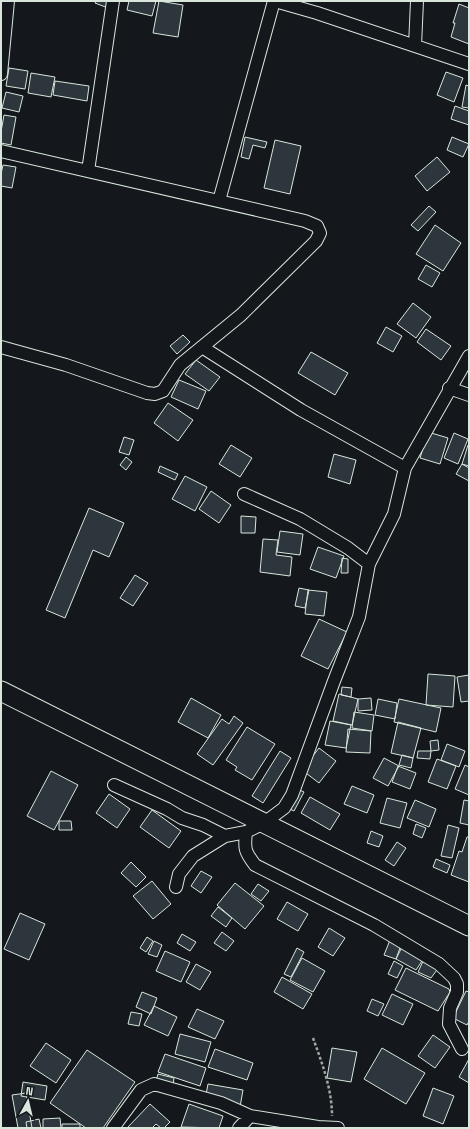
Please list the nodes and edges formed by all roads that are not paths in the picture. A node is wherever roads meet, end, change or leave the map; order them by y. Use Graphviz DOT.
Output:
graph roads {
  1 [pos="8,1"];
  2 [pos="113,1"];
  3 [pos="274,1"];
  4 [pos="417,1"];
  5 [pos="415,46"];
  6 [pos="469,64"];
  7 [pos="1,74"];
  8 [pos="1,151"];
  9 [pos="88,171"];
  10 [pos="219,201"];
  11 [pos="1,347"];
  12 [pos="202,347"];
  13 [pos="469,356"];
  14 [pos="449,388"];
  15 [pos="469,395"];
  16 [pos="405,468"];
  17 [pos="244,494"];
  18 [pos="369,564"];
  19 [pos="1,691"];
  20 [pos="114,785"];
  21 [pos="264,823"];
  22 [pos="246,832"];
  23 [pos="225,836"];
  24 [pos="176,886"];
  25 [pos="469,926"];
  26 [pos="462,1049"];
  27 [pos="250,1116"];
  28 [pos="113,1128"];
  29 [pos="239,1128"];
  30 [pos="332,1128"];
  31 [pos="338,1128"];
  1 -- 7 [label="street"];
  2 -- 9 [label="street"];
  3 -- 5 [label="street"];
  3 -- 10 [label="street"];
  4 -- 5 [label="street"];
  5 -- 6 [label="street"];
  8 -- 9 [label="street"];
  9 -- 10 [label="street"];
  10 -- 12 [label="street"];
  11 -- 12 [label="street"];
  12 -- 16 [label="street"];
  13 -- 14 [label="street"];
  14 -- 15 [label="street"];
  14 -- 16 [label="street"];
  16 -- 18 [label="street"];
  17 -- 18 [label="street"];
  18 -- 21 [label="street"];
  19 -- 21 [label="main road"];
  20 -- 23 [label="street"];
  21 -- 22 [label="street"];
  21 -- 25 [label="main road"];
  22 -- 23 [label="street"];
  22 -- 26 [label="street"];
  23 -- 24 [label="street"];
  27 -- 28 [label="street"];
  27 -- 29 [label="street"];
  27 -- 30 [label="street"];
  30 -- 31 [label="street"];
}
